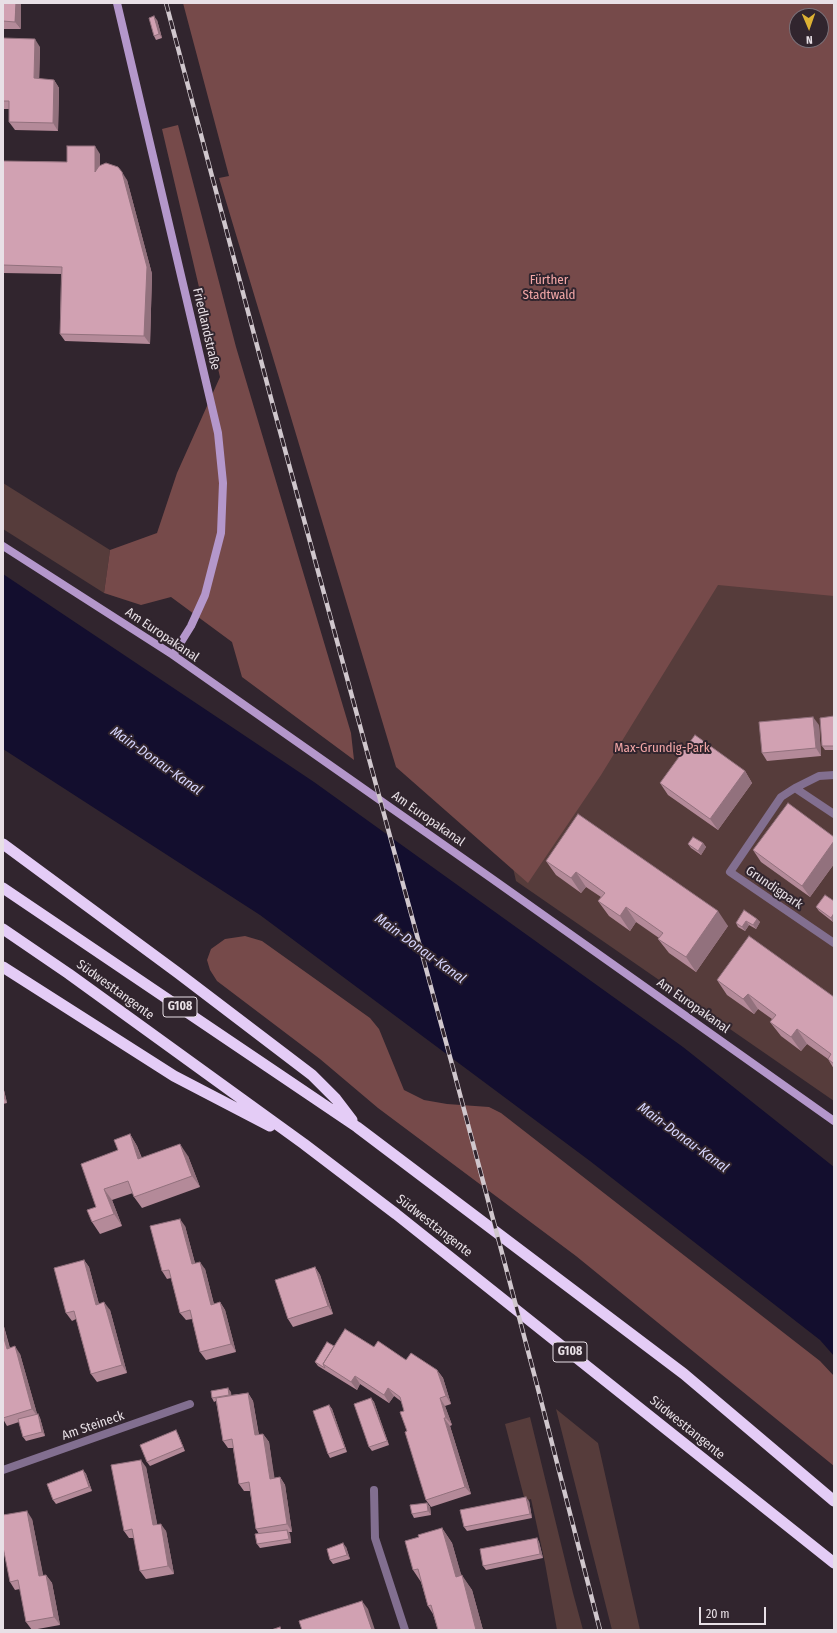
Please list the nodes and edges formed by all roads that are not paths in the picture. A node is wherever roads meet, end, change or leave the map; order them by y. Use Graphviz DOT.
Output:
graph roads {
  1 [pos="117,3"];
  2 [pos="3,546"];
  3 [pos="172,655"];
  4 [pos="834,775"];
  5 [pos="795,788"];
  6 [pos="834,814"];
  7 [pos="3,844"];
  8 [pos="3,888"];
  9 [pos="3,929"];
  10 [pos="834,943"];
  11 [pos="3,967"];
  12 [pos="834,1121"];
  13 [pos="357,1127"];
  14 [pos="304,1144"];
  15 [pos="190,1404"];
  16 [pos="3,1470"];
  17 [pos="374,1490"];
  18 [pos="834,1501"];
  19 [pos="834,1563"];
  20 [pos="405,1630"];
  1 -- 3 [label="main road, Friedlandstraße"];
  2 -- 3 [label="main road, Am Europakanal"];
  3 -- 12 [label="main road, Am Europakanal"];
  4 -- 5 [label="street, Grundigpark"];
  5 -- 6 [label="street"];
  5 -- 10 [label="street, Grundigpark"];
  7 -- 13 [label="highway"];
  8 -- 13 [label="highway, Südwesttangente / G108"];
  9 -- 14 [label="highway, Südwesttangente / G108"];
  11 -- 14 [label="highway"];
  13 -- 18 [label="highway, Südwesttangente / G108"];
  14 -- 19 [label="highway, Südwesttangente / G108"];
  15 -- 16 [label="street, Am Steineck"];
  17 -- 20 [label="street"];
}
